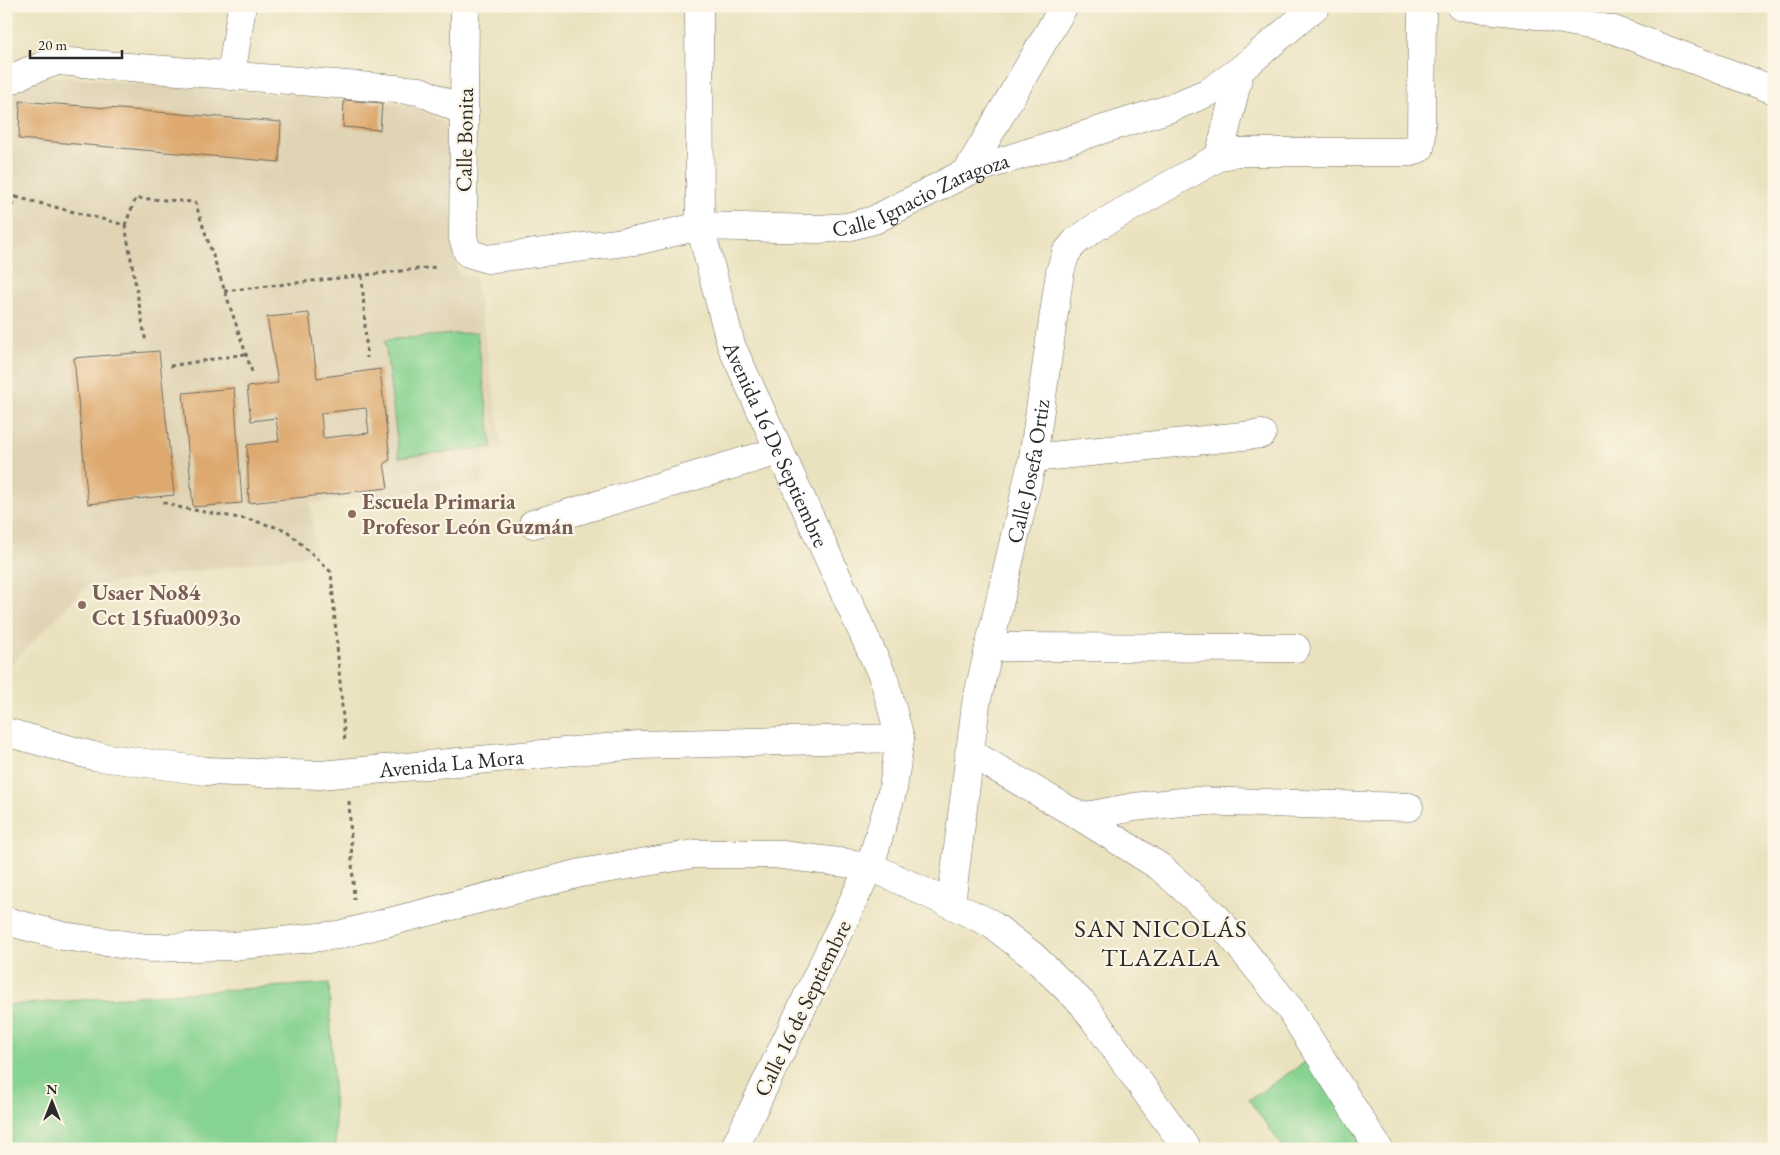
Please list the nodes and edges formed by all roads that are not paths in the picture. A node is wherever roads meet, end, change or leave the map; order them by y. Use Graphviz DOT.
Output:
graph roads {
  1 [pos="242,6"];
  2 [pos="466,6"];
  3 [pos="699,6"];
  4 [pos="1064,6"];
  5 [pos="1316,6"];
  6 [pos="1422,6"];
  7 [pos="1460,6"];
  8 [pos="1240,70"];
  9 [pos="231,76"];
  10 [pos="6,83"];
  11 [pos="1774,90"];
  12 [pos="465,112"];
  13 [pos="1219,157"];
  14 [pos="967,172"];
  15 [pos="700,226"];
  16 [pos="487,259"];
  17 [pos="1262,434"];
  18 [pos="779,451"];
  19 [pos="1033,458"];
  20 [pos="534,524"];
  21 [pos="989,647"];
  22 [pos="1296,648"];
  23 [pos="6,732"];
  24 [pos="900,738"];
  25 [pos="969,752"];
  26 [pos="1409,808"];
  27 [pos="1081,817"];
  28 [pos="870,866"];
  29 [pos="951,904"];
  30 [pos="6,921"];
  31 [pos="734,1149"];
  32 [pos="1187,1149"];
  33 [pos="1379,1149"];
  1 -- 9 [label="street"];
  2 -- 12 [label="street, Calle Bonita"];
  3 -- 15 [label="street, Avenida 16 De Septiembre"];
  4 -- 14 [label="street"];
  5 -- 8 [label="street, Calle Ignacio Zaragoza"];
  6 -- 13 [label="street, Calle Josefa Ortiz"];
  7 -- 11 [label="street"];
  8 -- 13 [label="street"];
  8 -- 14 [label="street, Calle Ignacio Zaragoza"];
  9 -- 10 [label="street"];
  9 -- 12 [label="street"];
  12 -- 16 [label="street, Calle Bonita"];
  13 -- 19 [label="street, Calle Josefa Ortiz"];
  14 -- 15 [label="street, Calle Ignacio Zaragoza"];
  15 -- 16 [label="street, Calle Ignacio Zaragoza"];
  15 -- 18 [label="street, Avenida 16 De Septiembre"];
  17 -- 19 [label="street"];
  18 -- 20 [label="street"];
  18 -- 24 [label="street, Avenida 16 De Septiembre"];
  19 -- 21 [label="street, Calle Josefa Ortiz"];
  21 -- 22 [label="street"];
  21 -- 25 [label="street, Calle Josefa Ortiz"];
  23 -- 24 [label="street, Avenida La Mora"];
  24 -- 28 [label="street, Avenida 16 De Septiembre"];
  25 -- 27 [label="street"];
  25 -- 29 [label="street, Calle Josefa Ortiz"];
  26 -- 27 [label="street"];
  27 -- 33 [label="street"];
  28 -- 29 [label="street"];
  28 -- 30 [label="street"];
  28 -- 31 [label="street, Calle 16 de Septiembre"];
  29 -- 32 [label="street"];
}
